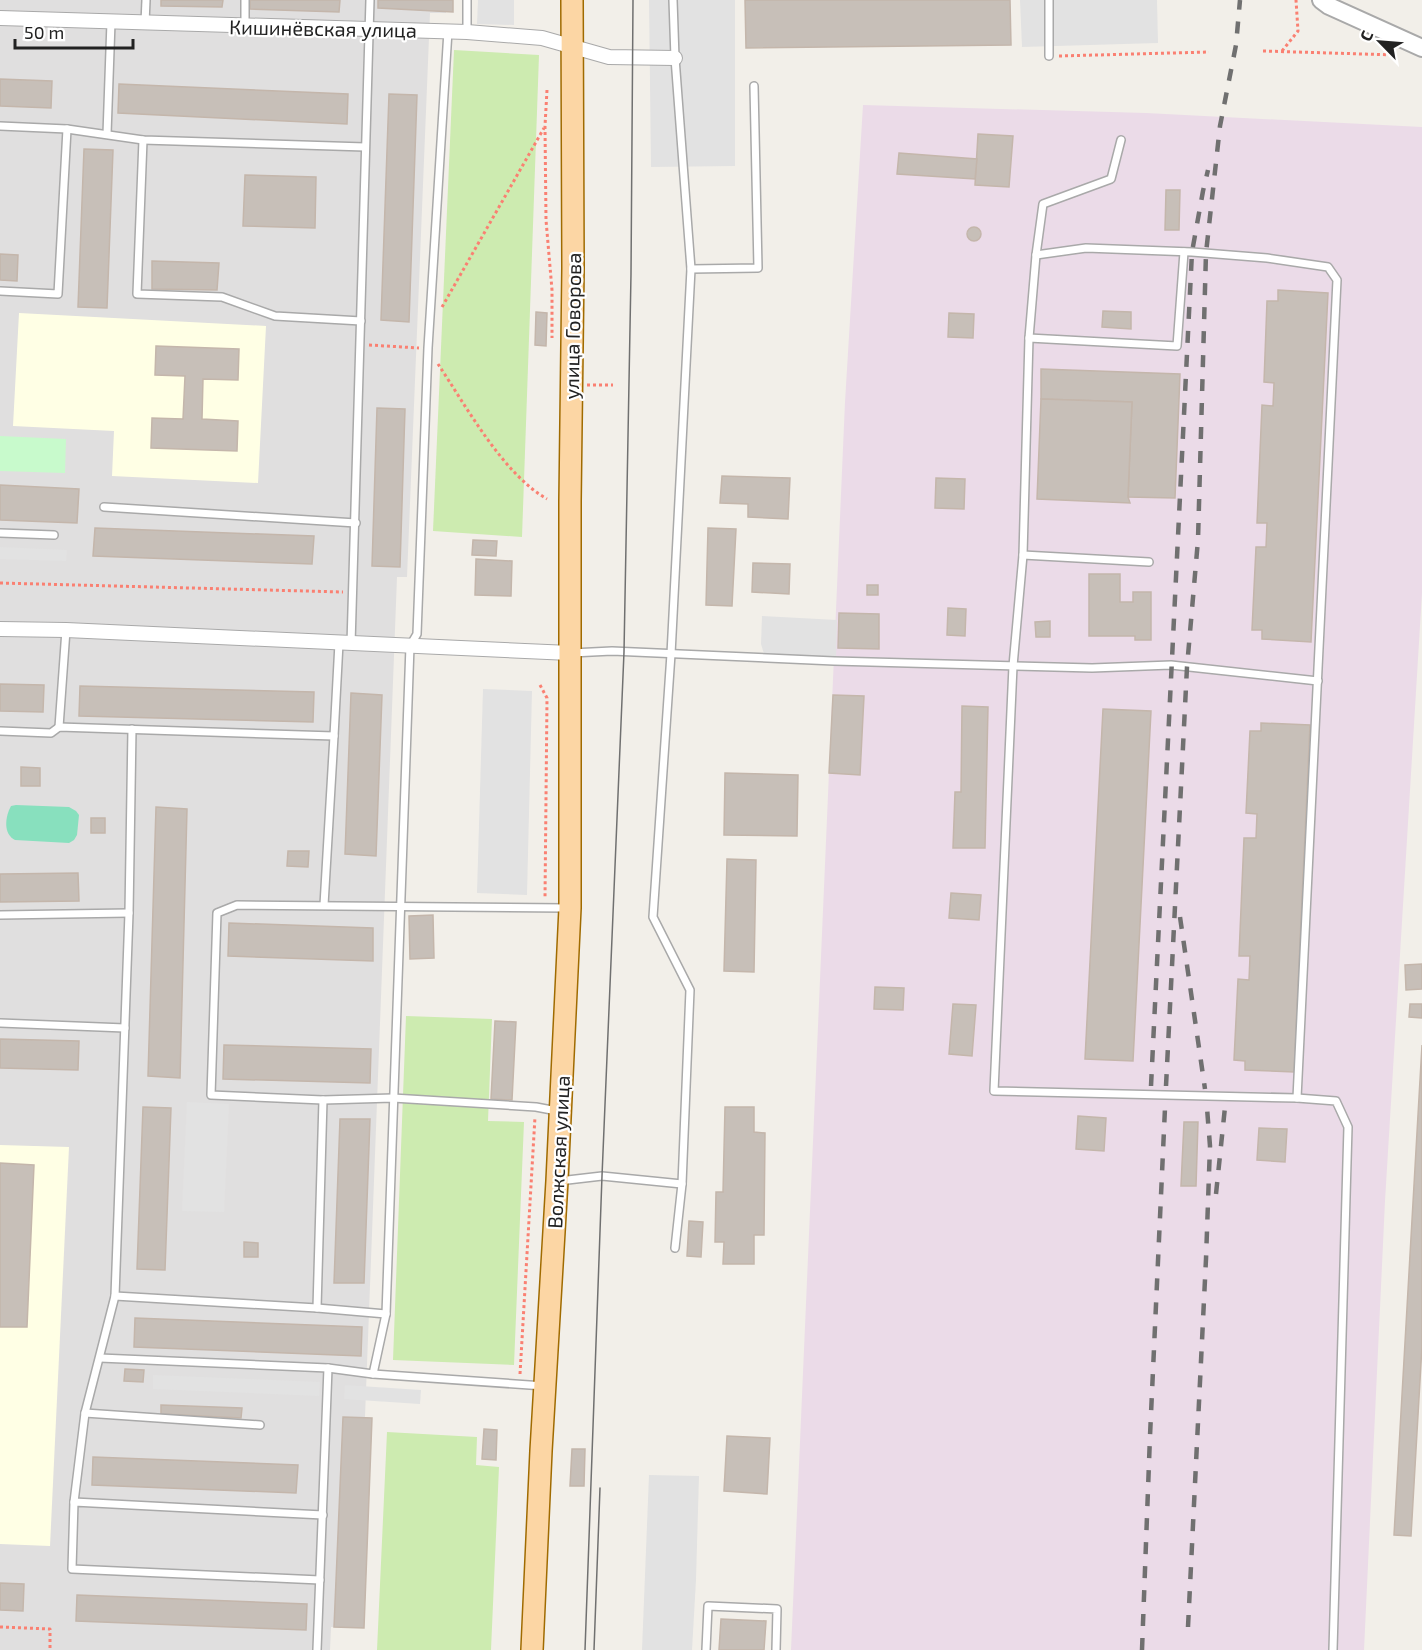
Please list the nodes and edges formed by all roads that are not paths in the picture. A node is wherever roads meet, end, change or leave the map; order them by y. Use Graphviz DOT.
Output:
graph roads {
  1 [pos="146,0"];
  2 [pos="245,0"];
  3 [pos="370,0"];
  4 [pos="467,0"];
  5 [pos="572,0"];
  6 [pos="673,0"];
  7 [pos="1048,0"];
  8 [pos="1321,0"];
  9 [pos="0,18"];
  10 [pos="111,22"];
  11 [pos="145,23"];
  12 [pos="245,26"];
  13 [pos="368,28"];
  14 [pos="448,31"];
  15 [pos="467,32"];
  16 [pos="572,46"];
  17 [pos="1422,48"];
  18 [pos="1048,56"];
  19 [pos="675,58"];
  20 [pos="754,86"];
  21 [pos="0,126"];
  22 [pos="67,129"];
  23 [pos="107,134"];
  24 [pos="143,140"];
  25 [pos="1121,140"];
  26 [pos="365,147"];
  27 [pos="1184,252"];
  28 [pos="1036,255"];
  29 [pos="691,269"];
  30 [pos="0,291"];
  31 [pos="361,321"];
  32 [pos="1029,338"];
  33 [pos="104,507"];
  34 [pos="356,523"];
  35 [pos="0,533"];
  36 [pos="54,535"];
  37 [pos="1023,555"];
  38 [pos="1149,562"];
  39 [pos="0,629"];
  40 [pos="66,630"];
  41 [pos="345,643"];
  42 [pos="410,646"];
  43 [pos="570,653"];
  44 [pos="671,654"];
  45 [pos="1013,666"];
  46 [pos="1318,681"];
  47 [pos="59,727"];
  48 [pos="132,729"];
  49 [pos="0,731"];
  50 [pos="334,736"];
  51 [pos="324,905"];
  52 [pos="400,906"];
  53 [pos="570,908"];
  54 [pos="129,913"];
  55 [pos="0,915"];
  56 [pos="0,1023"];
  57 [pos="124,1028"];
  58 [pos="393,1098"];
  59 [pos="1297,1098"];
  60 [pos="323,1100"];
  61 [pos="560,1111"];
  62 [pos="557,1181"];
  63 [pos="682,1184"];
  64 [pos="675,1248"];
  65 [pos="115,1296"];
  66 [pos="317,1308"];
  67 [pos="386,1314"];
  68 [pos="100,1358"];
  69 [pos="328,1368"];
  70 [pos="373,1374"];
  71 [pos="545,1386"];
  72 [pos="85,1413"];
  73 [pos="260,1425"];
  74 [pos="74,1502"];
  75 [pos="323,1515"];
  76 [pos="320,1580"];
  77 [pos="317,1650"];
  78 [pos="532,1650"];
  79 [pos="706,1650"];
  80 [pos="776,1650"];
  81 [pos="1333,1650"];
  1 -- 11 [label="lane"];
  2 -- 12 [label="lane"];
  3 -- 13 [label="lane"];
  4 -- 15 [label="lane"];
  5 -- 16 [label="main road, улица Говорова"];
  6 -- 19 [label="lane"];
  7 -- 18 [label="lane"];
  8 -- 17 [label="street"];
  9 -- 10 [label="street, Кишинёвская улица"];
  10 -- 11 [label="street, Кишинёвская улица"];
  10 -- 23 [label="lane"];
  11 -- 12 [label="street, Кишинёвская улица"];
  12 -- 13 [label="street, Кишинёвская улица"];
  13 -- 14 [label="street, Кишинёвская улица"];
  13 -- 26 [label="lane"];
  14 -- 15 [label="street, Кишинёвская улица"];
  14 -- 42 [label="lane"];
  15 -- 16 [label="street, Кишинёвская улица"];
  16 -- 19 [label="street, Кишинёвская улица"];
  16 -- 43 [label="main road, улица Говорова"];
  19 -- 29 [label="lane"];
  20 -- 29 [label="lane"];
  21 -- 22 [label="lane"];
  22 -- 23 [label="lane"];
  22 -- 30 [label="lane"];
  23 -- 24 [label="lane"];
  24 -- 26 [label="lane"];
  24 -- 31 [label="lane"];
  25 -- 28 [label="lane"];
  26 -- 31 [label="lane"];
  27 -- 28 [label="lane"];
  27 -- 32 [label="lane"];
  27 -- 46 [label="lane"];
  28 -- 32 [label="lane"];
  29 -- 44 [label="lane"];
  31 -- 34 [label="lane"];
  32 -- 37 [label="lane"];
  33 -- 34 [label="lane"];
  34 -- 41 [label="lane"];
  35 -- 36 [label="lane"];
  37 -- 38 [label="lane"];
  37 -- 45 [label="lane"];
  39 -- 40 [label="street"];
  40 -- 41 [label="street"];
  40 -- 47 [label="lane"];
  41 -- 42 [label="street"];
  41 -- 50 [label="lane"];
  42 -- 43 [label="street"];
  42 -- 52 [label="lane"];
  43 -- 44 [label="lane"];
  43 -- 53 [label="main road, Волжская улица"];
  44 -- 45 [label="lane"];
  44 -- 63 [label="lane"];
  45 -- 46 [label="lane"];
  45 -- 59 [label="lane"];
  46 -- 59 [label="lane"];
  47 -- 48 [label="lane"];
  47 -- 49 [label="lane"];
  48 -- 50 [label="lane"];
  48 -- 54 [label="lane"];
  50 -- 51 [label="lane"];
  51 -- 52 [label="lane"];
  51 -- 60 [label="lane"];
  52 -- 53 [label="lane"];
  52 -- 58 [label="lane"];
  53 -- 61 [label="main road, Волжская улица"];
  54 -- 55 [label="lane"];
  54 -- 57 [label="lane"];
  56 -- 57 [label="lane"];
  57 -- 65 [label="lane"];
  58 -- 60 [label="lane"];
  58 -- 61 [label="lane"];
  58 -- 67 [label="lane"];
  59 -- 81 [label="lane"];
  60 -- 66 [label="lane"];
  61 -- 62 [label="main road, Волжская улица"];
  62 -- 63 [label="lane"];
  62 -- 71 [label="main road, Волжская улица"];
  63 -- 64 [label="lane"];
  65 -- 66 [label="lane"];
  65 -- 68 [label="lane"];
  66 -- 67 [label="lane"];
  67 -- 70 [label="lane"];
  68 -- 69 [label="lane"];
  68 -- 72 [label="lane"];
  69 -- 70 [label="lane"];
  69 -- 75 [label="lane"];
  70 -- 71 [label="lane"];
  71 -- 78 [label="main road, Волжская улица"];
  72 -- 73 [label="lane"];
  72 -- 74 [label="lane"];
  74 -- 75 [label="lane"];
  74 -- 76 [label="lane"];
  75 -- 76 [label="lane"];
  76 -- 77 [label="lane"];
  79 -- 80 [label="lane"];
}
